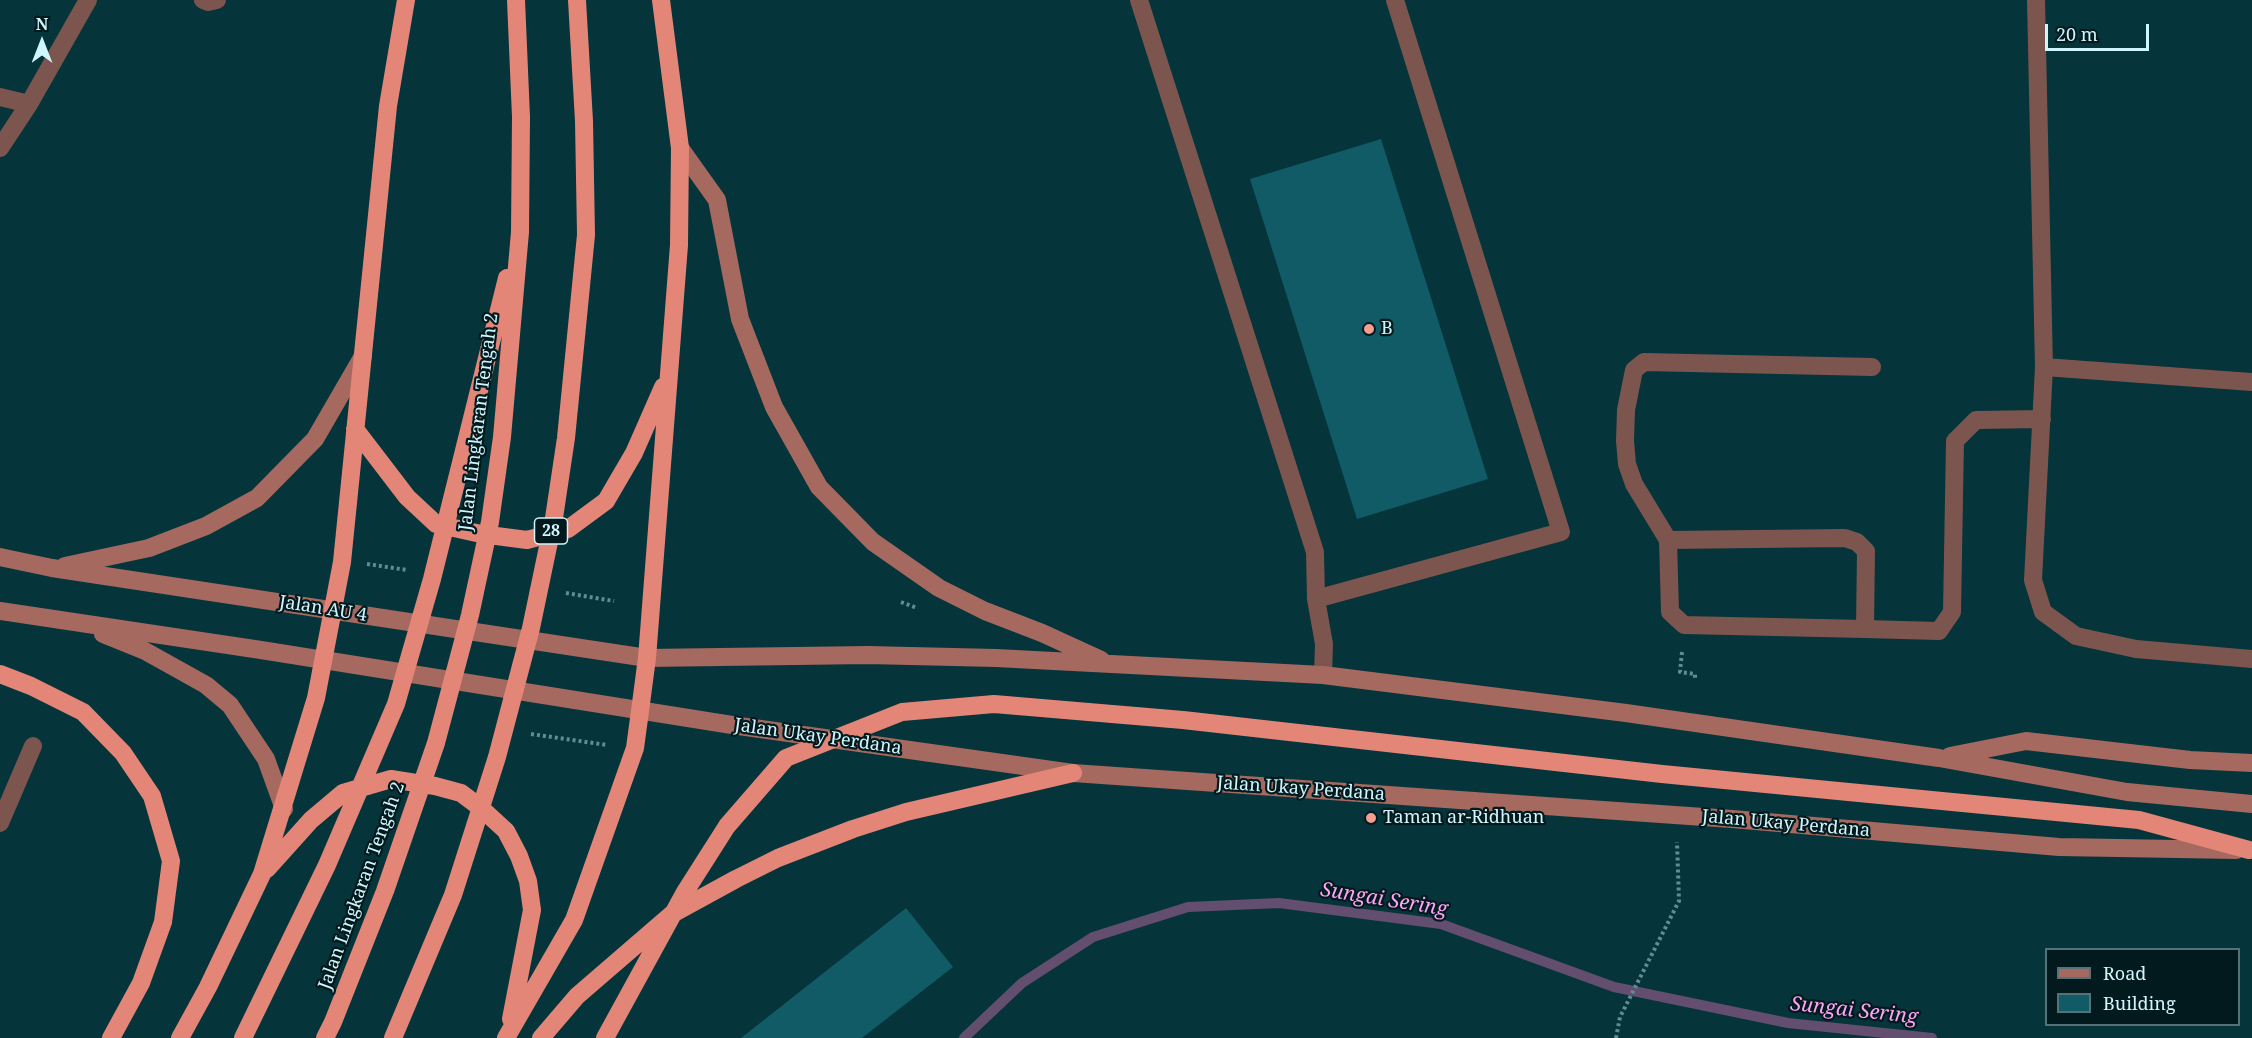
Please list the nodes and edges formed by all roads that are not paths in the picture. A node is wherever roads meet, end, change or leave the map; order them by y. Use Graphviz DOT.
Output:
graph roads {
  1 [pos="88,0"];
  2 [pos="203,0"];
  3 [pos="217,0"];
  4 [pos="406,0"];
  5 [pos="516,0"];
  6 [pos="577,0"];
  7 [pos="661,0"];
  8 [pos="1139,0"];
  9 [pos="1395,0"];
  10 [pos="2036,0"];
  11 [pos="0,98"];
  12 [pos="29,104"];
  13 [pos="0,148"];
  14 [pos="680,148"];
  15 [pos="520,232"];
  16 [pos="363,356"];
  17 [pos="1872,367"];
  18 [pos="2044,367"];
  19 [pos="668,374"];
  20 [pos="2252,382"];
  21 [pos="2042,419"];
  22 [pos="355,429"];
  23 [pos="1668,540"];
  24 [pos="0,557"];
  25 [pos="52,568"];
  26 [pos="1316,600"];
  27 [pos="333,610"];
  28 [pos="0,611"];
  29 [pos="73,622"];
  30 [pos="1865,629"];
  31 [pos="647,658"];
  32 [pos="2252,659"];
  33 [pos="324,660"];
  34 [pos="1111,665"];
  35 [pos="0,674"];
  36 [pos="1323,675"];
  37 [pos="640,711"];
  38 [pos="33,746"];
  39 [pos="1939,758"];
  40 [pos="2252,763"];
  41 [pos="1073,773"];
  42 [pos="2252,804"];
  43 [pos="284,810"];
  44 [pos="0,823"];
  45 [pos="2251,850"];
  46 [pos="262,874"];
  47 [pos="508,1035"];
  48 [pos="111,1038"];
  49 [pos="180,1038"];
  50 [pos="243,1038"];
  51 [pos="325,1038"];
  52 [pos="393,1038"];
  53 [pos="541,1038"];
  54 [pos="606,1038"];
  1 -- 12 [label="lane"];
  2 -- 3 [label="lane"];
  4 -- 16 [label="highway"];
  5 -- 15 [label="highway, Jalan Lingkaran Tengah 2"];
  6 -- 52 [label="highway, 28"];
  7 -- 14 [label="highway"];
  8 -- 26 [label="lane"];
  9 -- 26 [label="lane"];
  10 -- 18 [label="lane"];
  11 -- 12 [label="lane"];
  12 -- 13 [label="lane"];
  14 -- 19 [label="highway"];
  14 -- 34 [label="street"];
  15 -- 50 [label="highway"];
  15 -- 51 [label="highway, Jalan Lingkaran Tengah 2"];
  16 -- 22 [label="highway"];
  16 -- 25 [label="street"];
  17 -- 23 [label="lane"];
  18 -- 20 [label="lane"];
  18 -- 21 [label="lane"];
  19 -- 22 [label="highway"];
  19 -- 31 [label="highway"];
  21 -- 30 [label="lane"];
  21 -- 32 [label="lane"];
  22 -- 27 [label="highway"];
  23 -- 30 [label="lane"];
  23 -- 30 [label="lane"];
  24 -- 25 [label="street, Jalan AU 4"];
  25 -- 27 [label="street, Jalan AU 4"];
  26 -- 36 [label="lane"];
  27 -- 31 [label="street, Jalan AU 4"];
  27 -- 33 [label="highway"];
  28 -- 29 [label="street"];
  29 -- 33 [label="street"];
  29 -- 43 [label="street"];
  31 -- 34 [label="street"];
  31 -- 37 [label="highway"];
  33 -- 37 [label="street"];
  33 -- 43 [label="highway"];
  34 -- 36 [label="street"];
  35 -- 48 [label="highway"];
  36 -- 39 [label="street"];
  37 -- 41 [label="street, Jalan Ukay Perdana"];
  37 -- 47 [label="highway"];
  38 -- 44 [label="lane"];
  39 -- 40 [label="street"];
  39 -- 42 [label="street"];
  41 -- 45 [label="street, Jalan Ukay Perdana"];
  41 -- 53 [label="highway"];
  43 -- 46 [label="highway"];
  45 -- 54 [label="highway"];
  46 -- 47 [label="highway"];
  46 -- 49 [label="highway"];
}
